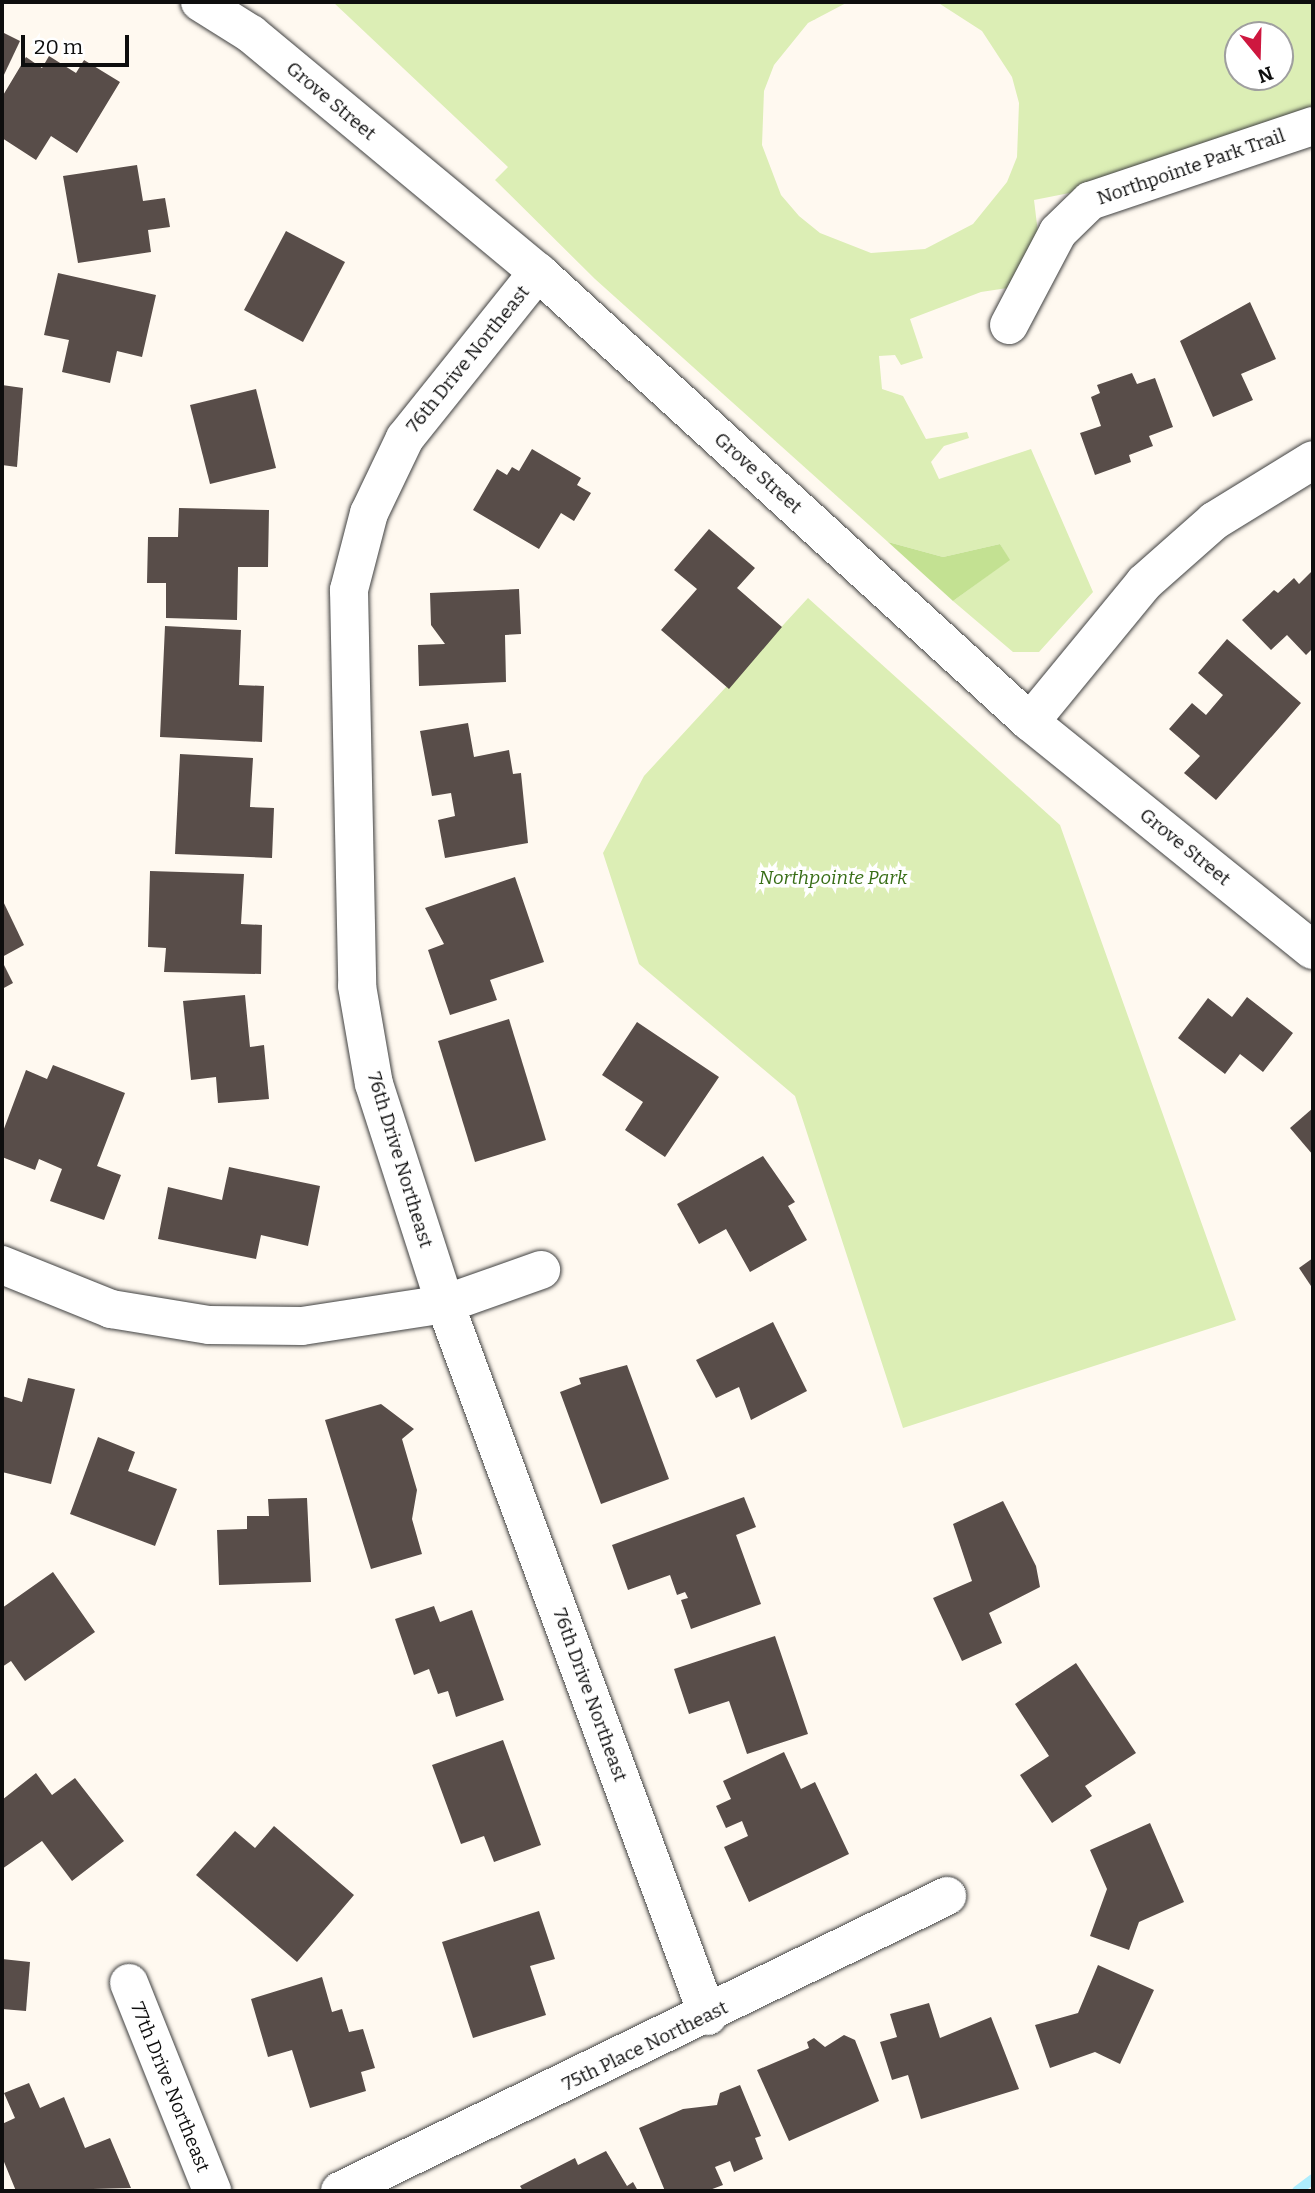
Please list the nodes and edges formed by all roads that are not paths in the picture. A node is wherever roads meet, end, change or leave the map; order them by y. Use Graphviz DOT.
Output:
graph roads {
  1 [pos="200,2"];
  2 [pos="1313,126"];
  3 [pos="538,272"];
  4 [pos="1009,325"];
  5 [pos="1313,460"];
  6 [pos="1030,722"];
  7 [pos="1313,950"];
  8 [pos="2,1265"];
  9 [pos="541,1270"];
  10 [pos="445,1304"];
  11 [pos="947,1896"];
  12 [pos="129,1983"];
  13 [pos="708,2016"];
  14 [pos="212,2191"];
  15 [pos="340,2191"];
  1 -- 3 [label="street, Grove Street"];
  2 -- 4 [label="street, Northpointe Park Trail"];
  3 -- 6 [label="street, Grove Street"];
  3 -- 10 [label="street, 76th Drive Northeast"];
  5 -- 6 [label="street"];
  6 -- 7 [label="street, Grove Street"];
  8 -- 10 [label="street"];
  9 -- 10 [label="street"];
  10 -- 13 [label="street, 76th Drive Northeast"];
  11 -- 13 [label="street, 75th Place Northeast"];
  12 -- 14 [label="street, 77th Drive Northeast"];
  13 -- 15 [label="street, 75th Place Northeast"];
}
